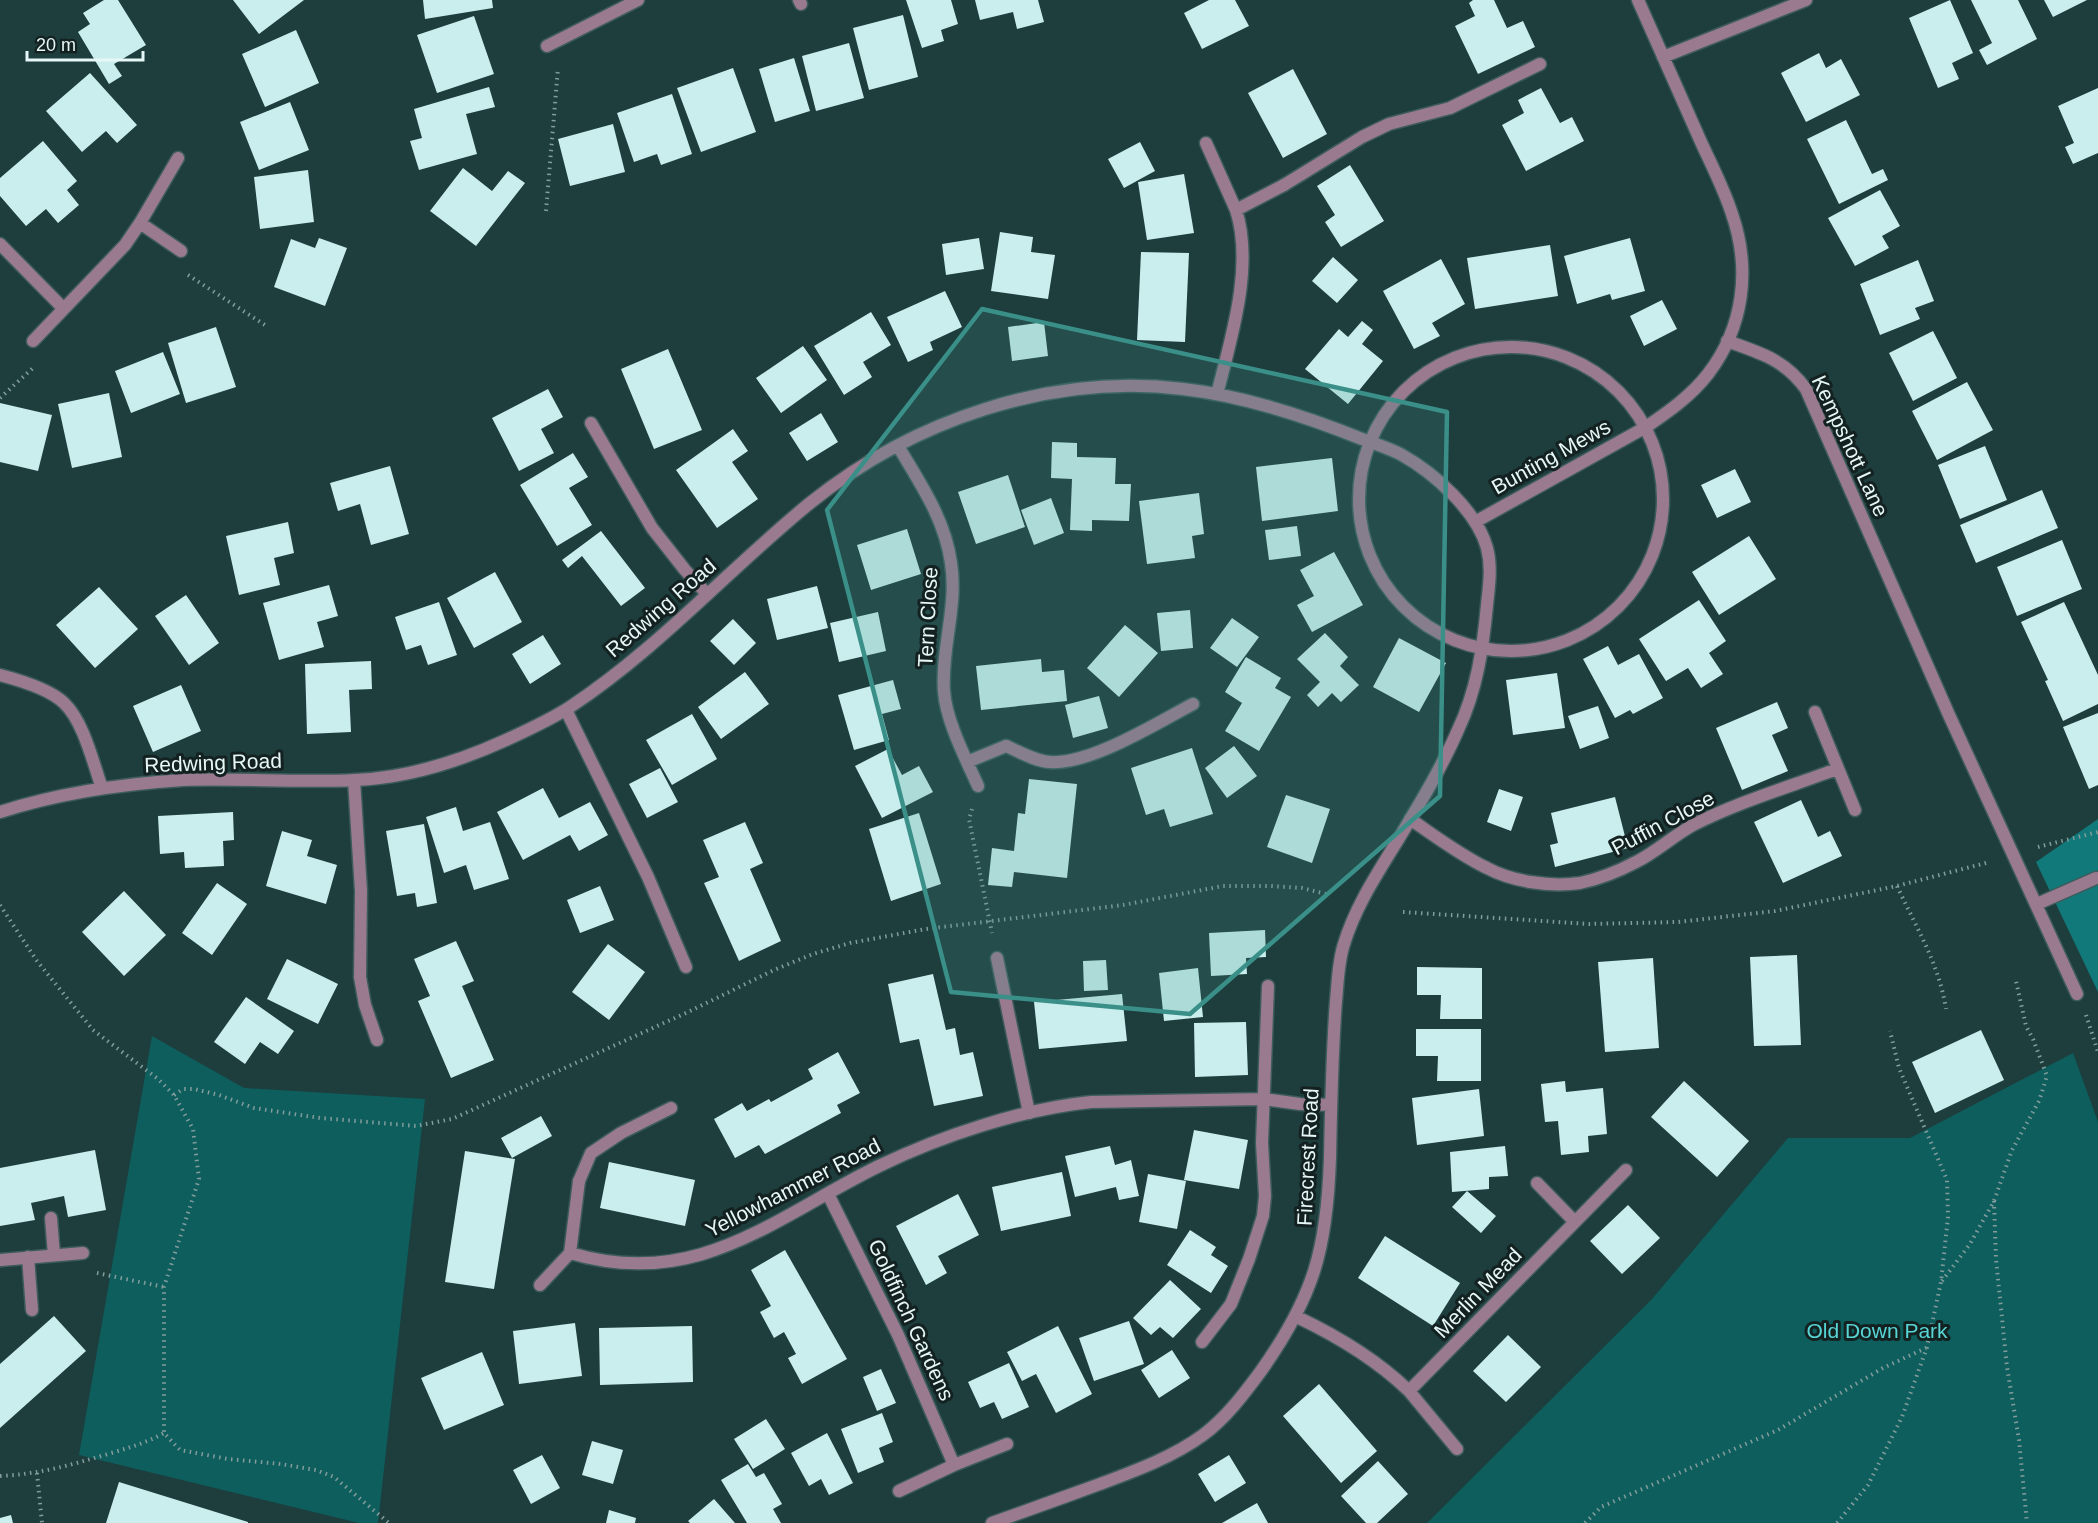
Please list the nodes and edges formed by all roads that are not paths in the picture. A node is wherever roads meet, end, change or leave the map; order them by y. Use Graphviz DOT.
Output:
graph roads {
  1 [pos="638,0"];
  2 [pos="1638,0"];
  3 [pos="1806,0"];
  4 [pos="612,5"];
  5 [pos="547,46"];
  6 [pos="1663,57"];
  7 [pos="1540,64"];
  8 [pos="1206,144"];
  9 [pos="178,158"];
  10 [pos="1236,210"];
  11 [pos="140,223"];
  12 [pos="0,244"];
  13 [pos="180,251"];
  14 [pos="63,308"];
  15 [pos="33,341"];
  16 [pos="1727,341"];
  17 [pos="1217,394"];
  18 [pos="591,423"];
  19 [pos="1646,427"];
  20 [pos="1370,442"];
  21 [pos="898,446"];
  22 [pos="1475,522"];
  23 [pos="707,594"];
  24 [pos="1483,649"];
  25 [pos="0,675"];
  26 [pos="1193,704"];
  27 [pos="566,710"];
  28 [pos="1815,712"];
  29 [pos="968,762"];
  30 [pos="1837,769"];
  31 [pos="354,780"];
  32 [pos="978,786"];
  33 [pos="102,788"];
  34 [pos="1855,810"];
  35 [pos="0,812"];
  36 [pos="1410,819"];
  37 [pos="2096,878"];
  38 [pos="2037,904"];
  39 [pos="997,958"];
  40 [pos="686,967"];
  41 [pos="1268,986"];
  42 [pos="2077,994"];
  43 [pos="377,1040"];
  44 [pos="1263,1099"];
  45 [pos="1331,1106"];
  46 [pos="671,1108"];
  47 [pos="1029,1113"];
  48 [pos="1626,1170"];
  49 [pos="1537,1183"];
  50 [pos="828,1194"];
  51 [pos="51,1218"];
  52 [pos="1574,1221"];
  53 [pos="83,1253"];
  54 [pos="570,1253"];
  55 [pos="54,1255"];
  56 [pos="28,1257"];
  57 [pos="1,1260"];
  58 [pos="540,1285"];
  59 [pos="32,1310"];
  60 [pos="1297,1317"];
  61 [pos="1202,1342"];
  62 [pos="1409,1391"];
  63 [pos="1007,1444"];
  64 [pos="1457,1449"];
  65 [pos="954,1465"];
  66 [pos="899,1491"];
  67 [pos="993,1523"];
  1 -- 4 [label="street"];
  2 -- 6 [label="street"];
  3 -- 6 [label="street"];
  4 -- 5 [label="street"];
  6 -- 16 [label="street"];
  7 -- 10 [label="street"];
  8 -- 10 [label="street"];
  9 -- 11 [label="street"];
  10 -- 17 [label="street"];
  11 -- 13 [label="street"];
  11 -- 14 [label="street"];
  12 -- 14 [label="street"];
  14 -- 15 [label="street"];
  16 -- 19 [label="street, Bunting Mews"];
  16 -- 38 [label="street, Kempshott Lane"];
  17 -- 20 [label="street"];
  17 -- 21 [label="street, Redwing Road"];
  18 -- 23 [label="street"];
  19 -- 20 [label="street, Bunting Mews"];
  19 -- 22 [label="street, Bunting Mews"];
  19 -- 24 [label="street, Bunting Mews"];
  20 -- 22 [label="street"];
  20 -- 24 [label="street, Bunting Mews"];
  21 -- 23 [label="street, Redwing Road"];
  21 -- 29 [label="street, Tern Close"];
  22 -- 24 [label="street"];
  23 -- 27 [label="street, Redwing Road"];
  24 -- 36 [label="street, Firecrest Road"];
  25 -- 33 [label="street"];
  26 -- 29 [label="street"];
  27 -- 31 [label="street, Redwing Road"];
  27 -- 40 [label="street"];
  28 -- 30 [label="street"];
  29 -- 32 [label="street, Tern Close"];
  30 -- 34 [label="street"];
  30 -- 36 [label="street, Puffin Close"];
  31 -- 33 [label="street, Redwing Road"];
  31 -- 43 [label="street"];
  33 -- 35 [label="street, Redwing Road"];
  36 -- 45 [label="street, Firecrest Road"];
  37 -- 38 [label="street"];
  38 -- 42 [label="street, Kempshott Lane"];
  39 -- 47 [label="street"];
  41 -- 44 [label="street"];
  44 -- 45 [label="street, Yellowhammer Road"];
  44 -- 47 [label="street, Yellowhammer Road"];
  44 -- 61 [label="street"];
  45 -- 60 [label="street, Firecrest Road"];
  46 -- 54 [label="street"];
  47 -- 50 [label="street, Yellowhammer Road"];
  48 -- 52 [label="street, Merlin Mead"];
  49 -- 52 [label="street"];
  50 -- 54 [label="street, Yellowhammer Road"];
  50 -- 65 [label="street, Goldfinch Gardens"];
  51 -- 55 [label="street"];
  52 -- 62 [label="street, Merlin Mead"];
  53 -- 55 [label="street"];
  54 -- 58 [label="street"];
  55 -- 56 [label="street"];
  56 -- 57 [label="street"];
  56 -- 59 [label="street"];
  60 -- 62 [label="street"];
  60 -- 67 [label="street, Firecrest Road"];
  62 -- 64 [label="street"];
  63 -- 65 [label="street"];
  65 -- 66 [label="street"];
}
